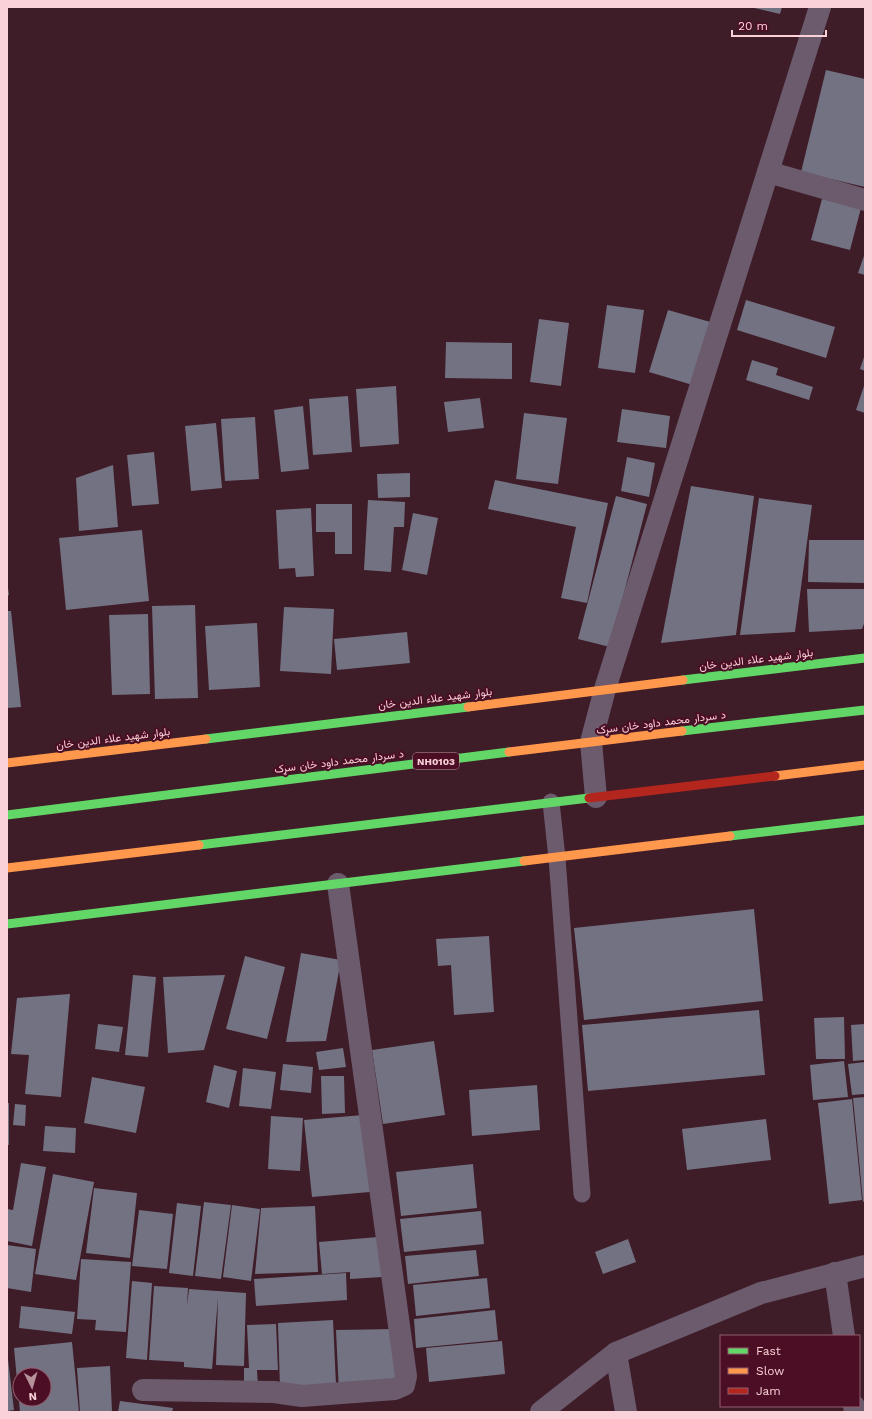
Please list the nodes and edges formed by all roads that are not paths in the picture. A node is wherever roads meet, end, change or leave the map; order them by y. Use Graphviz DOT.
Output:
graph roads {
  1 [pos="820,7"];
  2 [pos="768,172"];
  3 [pos="865,200"];
  4 [pos="865,658"];
  5 [pos="605,689"];
  6 [pos="865,710"];
  7 [pos="590,742"];
  8 [pos="7,763"];
  9 [pos="865,765"];
  10 [pos="596,797"];
  11 [pos="551,802"];
  12 [pos="7,815"];
  13 [pos="865,820"];
  14 [pos="557,858"];
  15 [pos="7,868"];
  16 [pos="338,884"];
  17 [pos="7,924"];
  18 [pos="582,1194"];
  19 [pos="865,1266"];
  20 [pos="835,1274"];
  21 [pos="844,1335"];
  22 [pos="616,1353"];
  23 [pos="143,1390"];
  24 [pos="303,1404"];
  25 [pos="541,1412"];
  26 [pos="626,1412"];
  1 -- 2 [label="street"];
  2 -- 3 [label="street"];
  2 -- 5 [label="street"];
  4 -- 5 [label="main road, بلوار شهید علاء الدین خان"];
  5 -- 7 [label="street"];
  5 -- 8 [label="main road, بلوار شهید علاء الدین خان"];
  6 -- 7 [label="main road, د سردار محمد داود خان سړک / NH0103"];
  7 -- 10 [label="street"];
  7 -- 12 [label="main road, د سردار محمد داود خان سړک / NH0103"];
  9 -- 10 [label="main road"];
  10 -- 11 [label="main road"];
  11 -- 14 [label="lane"];
  11 -- 15 [label="main road"];
  13 -- 14 [label="main road"];
  14 -- 16 [label="main road"];
  14 -- 18 [label="lane"];
  16 -- 17 [label="main road"];
  16 -- 24 [label="street"];
  19 -- 20 [label="street"];
  20 -- 21 [label="street"];
  20 -- 22 [label="street"];
  22 -- 25 [label="street"];
  22 -- 26 [label="street"];
  23 -- 24 [label="street"];
}
